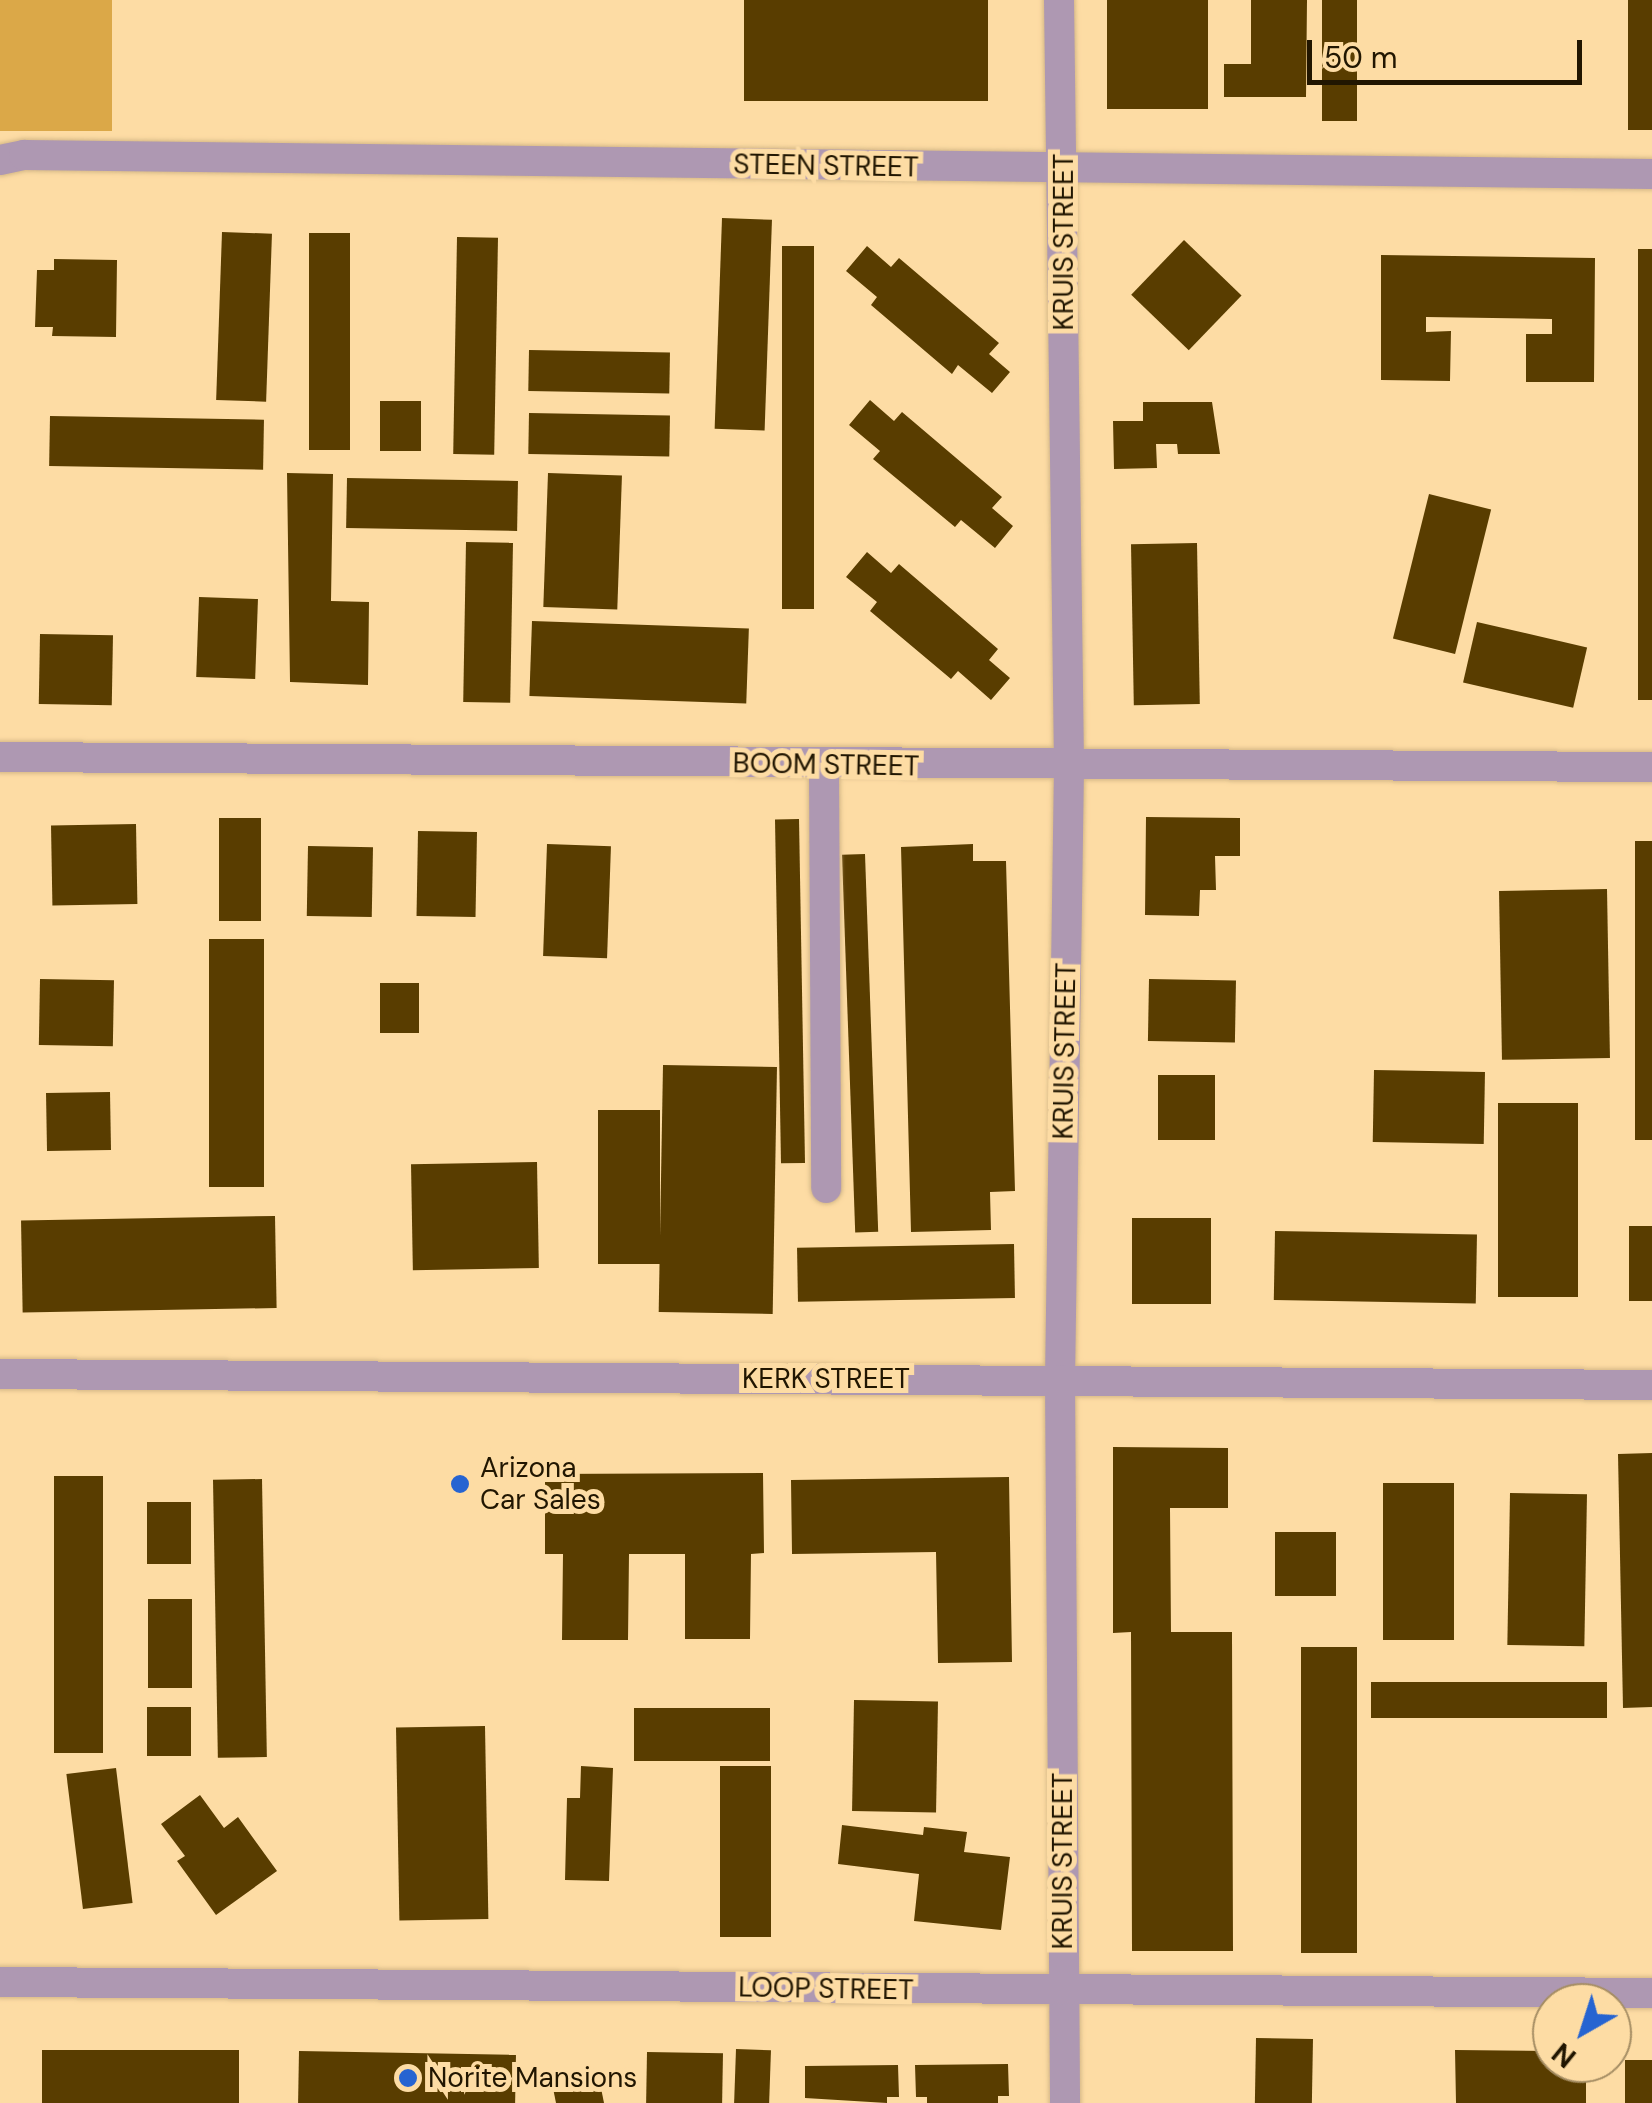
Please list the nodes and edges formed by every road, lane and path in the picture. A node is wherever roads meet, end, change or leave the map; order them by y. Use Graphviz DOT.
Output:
graph roads {
  1 [pos="1059,0"];
  2 [pos="0,160"];
  3 [pos="1065,168"];
  4 [pos="1652,174"];
  5 [pos="0,757"];
  6 [pos="824,765"];
  7 [pos="1652,767"];
  8 [pos="1069,768"];
  9 [pos="826,1188"];
  10 [pos="0,1374"];
  11 [pos="1060,1380"];
  12 [pos="1652,1385"];
  13 [pos="0,1982"];
  14 [pos="1064,1991"];
  15 [pos="1652,1993"];
  16 [pos="1065,2103"];
  1 -- 3 [label="street, KRUIS STREET"];
  2 -- 3 [label="street, STEEN STREET"];
  3 -- 4 [label="street, STEEN STREET"];
  3 -- 8 [label="street, KRUIS STREET"];
  5 -- 6 [label="street, BOOM STREET"];
  6 -- 8 [label="street, BOOM STREET"];
  6 -- 9 [label="street"];
  7 -- 8 [label="street, BOOM STREET"];
  8 -- 11 [label="street, KRUIS STREET"];
  10 -- 11 [label="street, KERK STREET"];
  11 -- 12 [label="street, KERK STREET"];
  11 -- 14 [label="street, KRUIS STREET"];
  13 -- 14 [label="street, LOOP STREET"];
  14 -- 15 [label="street, LOOP STREET"];
  14 -- 16 [label="street, KRUIS STREET"];
}
